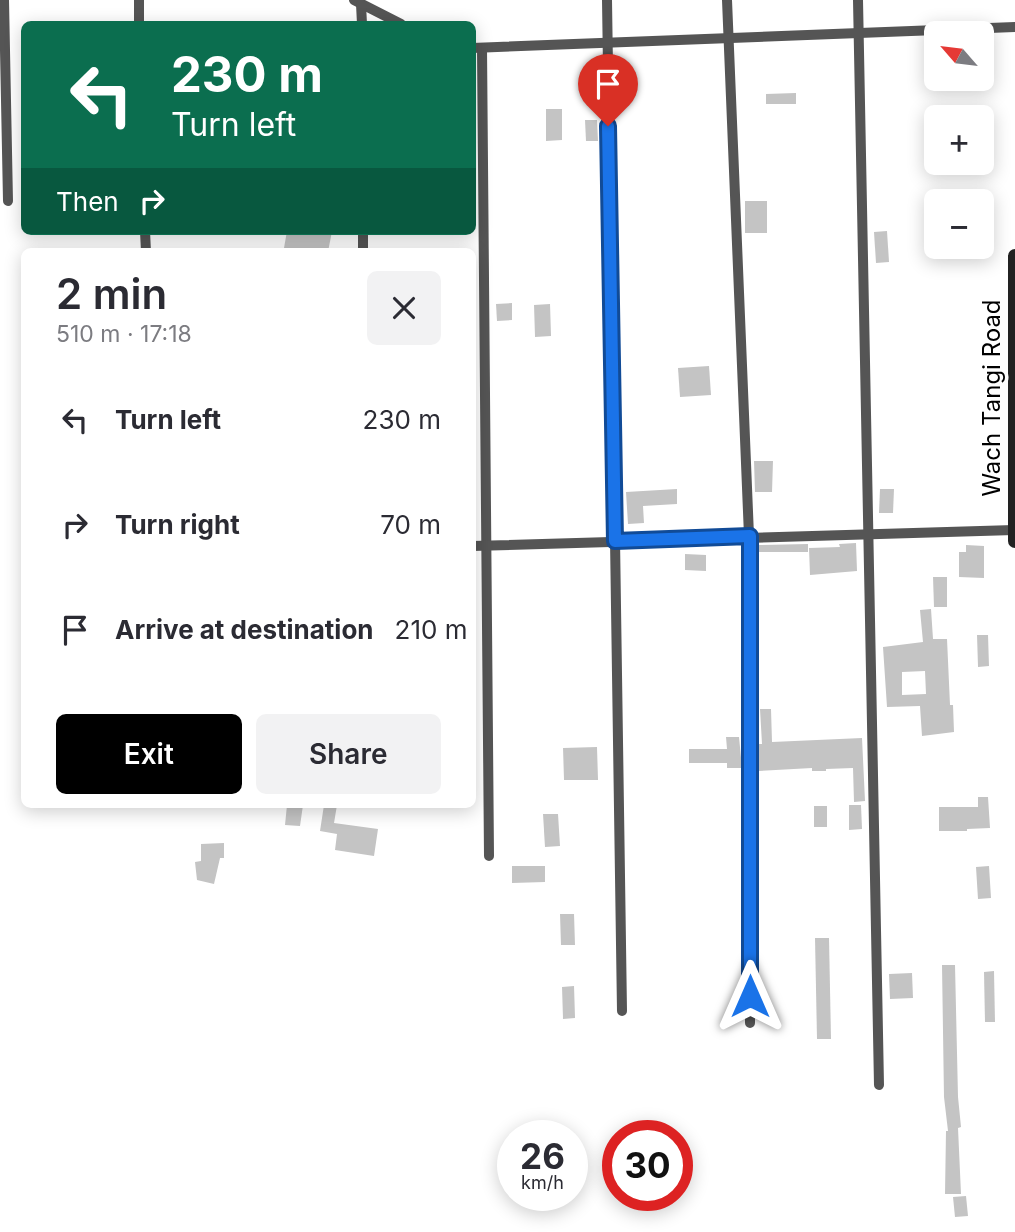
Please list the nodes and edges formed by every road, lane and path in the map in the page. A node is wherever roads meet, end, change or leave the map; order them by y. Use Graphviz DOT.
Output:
graph roads {
  1 [pos="4,0"];
  2 [pos="139,0"];
  3 [pos="607,0"];
  4 [pos="727,0"];
  5 [pos="858,0"];
  6 [pos="358,2"];
  7 [pos="139,21"];
  8 [pos="361,21"];
  9 [pos="395,21"];
  10 [pos="1015,27"];
  11 [pos="859,33"];
  12 [pos="728,38"];
  13 [pos="607,43"];
  14 [pos="477,48"];
  15 [pos="8,201"];
  16 [pos="1015,256"];
  17 [pos="1014,469"];
  18 [pos="1014,530"];
  19 [pos="868,534"];
  20 [pos="750,536"];
  21 [pos="615,541"];
  22 [pos="1015,541"];
  23 [pos="486,545"];
  24 [pos="476,546"];
  25 [pos="489,856"];
  26 [pos="622,1011"];
  27 [pos="750,1023"];
  28 [pos="879,1085"];
  1 -- 15 [label="street"];
  2 -- 7 [label="street"];
  3 -- 13 [label="street"];
  4 -- 12 [label="street"];
  5 -- 11 [label="street"];
  6 -- 8 [label="street"];
  6 -- 9 [label="street"];
  10 -- 11 [label="street"];
  11 -- 12 [label="street"];
  11 -- 19 [label="street"];
  12 -- 13 [label="street"];
  12 -- 20 [label="street"];
  13 -- 14 [label="street"];
  13 -- 21 [label="street"];
  14 -- 23 [label="street"];
  16 -- 17 [label="main road, Wach Tangi Road"];
  17 -- 18 [label="main road, Wach Tangi Road"];
  18 -- 19 [label="street"];
  18 -- 22 [label="main road, Wach Tangi Road"];
  19 -- 20 [label="street"];
  19 -- 28 [label="street"];
  20 -- 21 [label="street"];
  20 -- 27 [label="street"];
  21 -- 23 [label="street"];
  21 -- 26 [label="street"];
  23 -- 24 [label="street"];
  23 -- 25 [label="street"];
}
